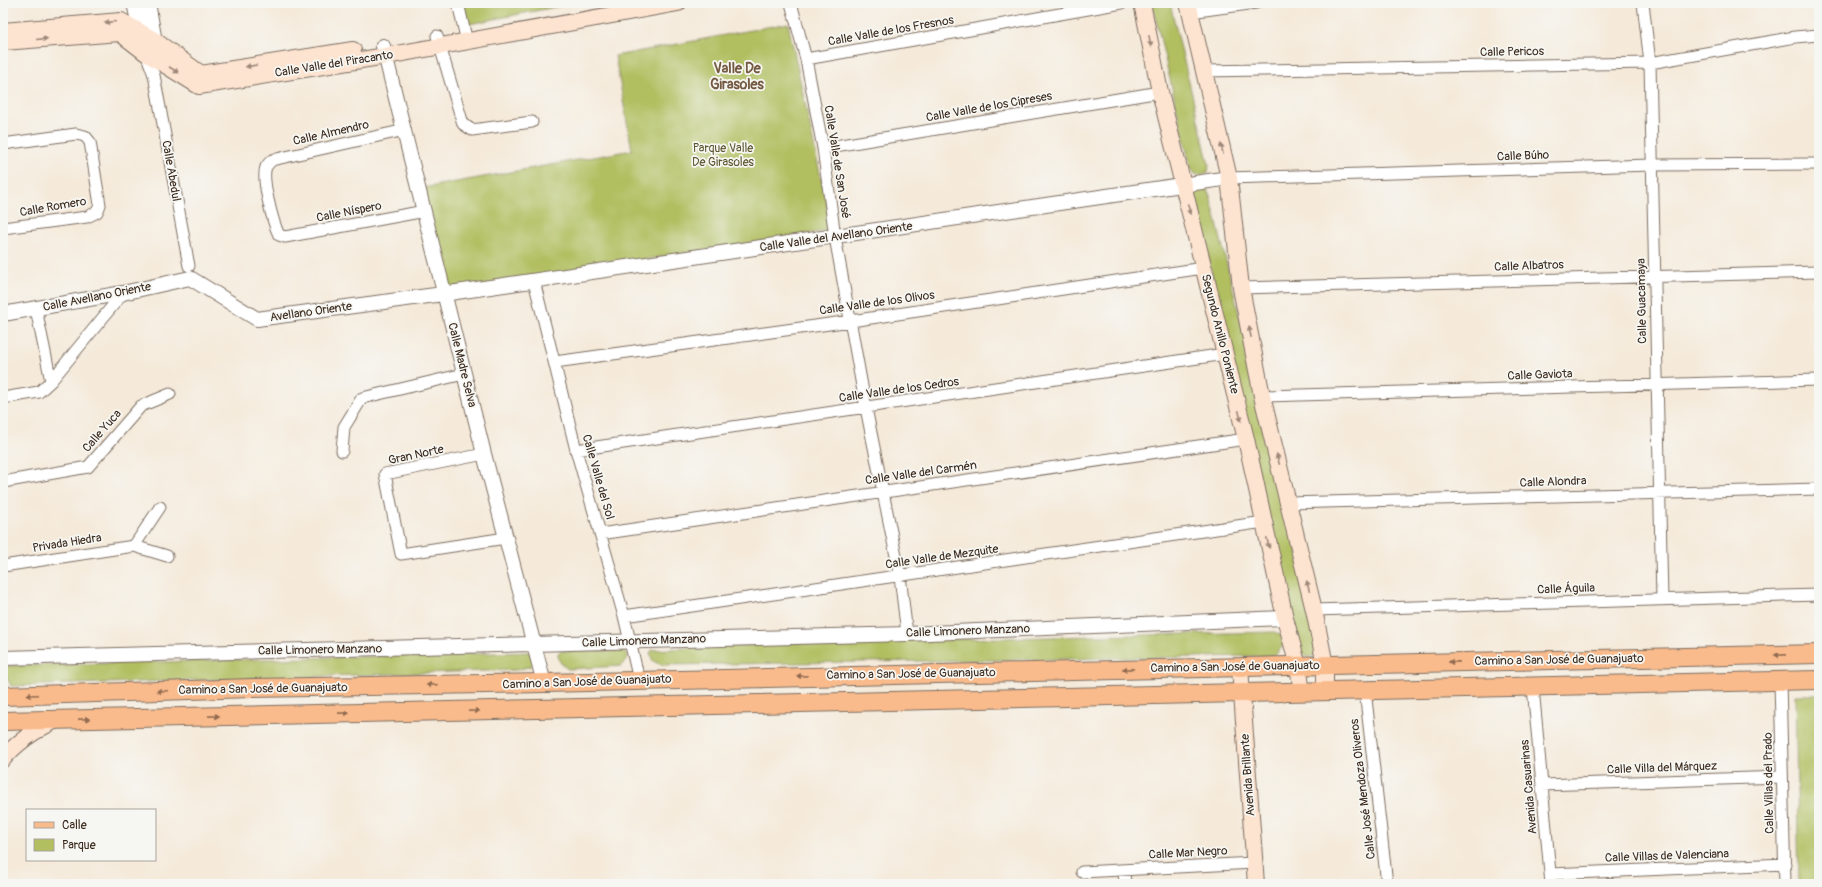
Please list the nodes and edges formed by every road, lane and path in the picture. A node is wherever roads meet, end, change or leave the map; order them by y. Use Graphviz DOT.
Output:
graph roads {
  1 [pos="134,3"];
  2 [pos="148,3"];
  3 [pos="458,3"];
  4 [pos="621,3"];
  5 [pos="678,3"];
  6 [pos="791,3"];
  7 [pos="1122,3"];
  8 [pos="1142,3"];
  9 [pos="1256,3"];
  10 [pos="1643,3"];
  11 [pos="1189,7"];
  12 [pos="3,31"];
  13 [pos="139,31"];
  14 [pos="1819,35"];
  15 [pos="466,37"];
  16 [pos="438,41"];
  17 [pos="3,42"];
  18 [pos="153,51"];
  19 [pos="384,51"];
  20 [pos="806,59"];
  21 [pos="1650,63"];
  22 [pos="1203,71"];
  23 [pos="1160,92"];
  24 [pos="532,122"];
  25 [pos="405,130"];
  26 [pos="3,144"];
  27 [pos="823,148"];
  28 [pos="1652,164"];
  29 [pos="1819,164"];
  30 [pos="1229,178"];
  31 [pos="1184,185"];
  32 [pos="425,211"];
  33 [pos="3,228"];
  34 [pos="278,235"];
  35 [pos="835,237"];
  36 [pos="1203,268"];
  37 [pos="190,272"];
  38 [pos="1819,272"];
  39 [pos="1654,275"];
  40 [pos="534,281"];
  41 [pos="1240,288"];
  42 [pos="123,293"];
  43 [pos="444,294"];
  44 [pos="36,309"];
  45 [pos="3,314"];
  46 [pos="851,320"];
  47 [pos="1226,354"];
  48 [pos="555,362"];
  49 [pos="464,374"];
  50 [pos="1819,380"];
  51 [pos="51,381"];
  52 [pos="1657,385"];
  53 [pos="170,394"];
  54 [pos="1262,396"];
  55 [pos="3,398"];
  56 [pos="866,408"];
  57 [pos="1246,439"];
  58 [pos="576,450"];
  59 [pos="342,451"];
  60 [pos="484,454"];
  61 [pos="3,482"];
  62 [pos="1819,489"];
  63 [pos="884,492"];
  64 [pos="1659,492"];
  65 [pos="1288,503"];
  66 [pos="160,507"];
  67 [pos="1264,522"];
  68 [pos="600,534"];
  69 [pos="506,538"];
  70 [pos="134,546"];
  71 [pos="167,556"];
  72 [pos="3,566"];
  73 [pos="900,576"];
  74 [pos="1819,595"];
  75 [pos="1662,599"];
  76 [pos="1314,610"];
  77 [pos="624,616"];
  78 [pos="1285,618"];
  79 [pos="907,634"];
  80 [pos="630,642"];
  81 [pos="535,645"];
  82 [pos="1819,654"];
  83 [pos="3,658"];
  84 [pos="1325,665"];
  85 [pos="1298,666"];
  86 [pos="1240,667"];
  87 [pos="639,680"];
  88 [pos="1819,680"];
  89 [pos="1780,681"];
  90 [pos="544,683"];
  91 [pos="1533,687"];
  92 [pos="1365,690"];
  93 [pos="1302,692"];
  94 [pos="1325,692"];
  95 [pos="1243,694"];
  96 [pos="3,696"];
  97 [pos="57,719"];
  98 [pos="3,721"];
  99 [pos="3,759"];
  100 [pos="1782,777"];
  101 [pos="1542,785"];
  102 [pos="1254,863"];
  103 [pos="1784,864"];
  104 [pos="1124,870"];
  105 [pos="1082,872"];
  106 [pos="1550,879"];
  107 [pos="1125,884"];
  108 [pos="1256,884"];
  109 [pos="1388,884"];
  110 [pos="1785,884"];
  1 -- 13 [label="street"];
  2 -- 18 [label="street, Calle Abedul"];
  3 -- 15 [label="street"];
  4 -- 15 [label="main road, Calle Valle del Piracanto"];
  5 -- 15 [label="main road, Calle Valle del Piracanto"];
  6 -- 20 [label="street, Calle Valle de San José"];
  7 -- 20 [label="street, Calle Valle de los Fresnos"];
  8 -- 23 [label="main road, Segundo Anillo Poniente, one-way"];
  9 -- 11 [label="street"];
  10 -- 21 [label="street, Calle Guacamaya"];
  11 -- 22 [label="main road"];
  13 -- 12 [label="main road, Calle Valle del Piracanto, one-way"];
  13 -- 18 [label="main road, Calle Valle del Piracanto"];
  14 -- 21 [label="street, Calle Pericos"];
  15 -- 16 [label="main road, Calle Valle del Piracanto"];
  16 -- 19 [label="main road, Calle Valle del Piracanto"];
  16 -- 24 [label="street"];
  17 -- 18 [label="main road, Calle Valle del Piracanto, one-way"];
  18 -- 19 [label="main road, Calle Valle del Piracanto"];
  18 -- 37 [label="street, Calle Abedul"];
  19 -- 25 [label="street, Calle Madre Selva"];
  20 -- 27 [label="street, Calle Valle de San José"];
  21 -- 22 [label="street, Calle Pericos"];
  21 -- 28 [label="street, Calle Guacamaya"];
  30 -- 22 [label="main road, one-way"];
  23 -- 27 [label="street, Calle Valle de los Cipreses"];
  23 -- 31 [label="main road, Segundo Anillo Poniente"];
  25 -- 32 [label="street, Calle Madre Selva"];
  25 -- 34 [label="street, Calle Almendro"];
  26 -- 33 [label="street, Calle Romero"];
  27 -- 35 [label="street, Calle Valle de San José"];
  28 -- 29 [label="street, Calle Búho"];
  28 -- 30 [label="street, Calle Búho"];
  28 -- 39 [label="street, Calle Guacamaya"];
  30 -- 31 [label="street, Calle Valle del Avellano Oriente"];
  30 -- 41 [label="main road"];
  31 -- 35 [label="street, Calle Valle del Avellano Oriente"];
  31 -- 36 [label="main road, Segundo Anillo Poniente, one-way"];
  32 -- 34 [label="street, Calle Níspero"];
  32 -- 43 [label="street, Calle Madre Selva"];
  35 -- 40 [label="street, Calle Valle del Avellano Oriente"];
  35 -- 46 [label="street, Calle Valle de San José"];
  36 -- 46 [label="street, Calle Valle de los Olivos"];
  36 -- 47 [label="main road, Segundo Anillo Poniente"];
  37 -- 42 [label="street, Calle Avellano Oriente"];
  37 -- 43 [label="street, Avellano Oriente"];
  38 -- 39 [label="street, Calle Albatros"];
  39 -- 41 [label="street, Calle Albatros"];
  39 -- 52 [label="street, Calle Guacamaya"];
  40 -- 43 [label="street, Calle Valle del Avellano Oriente"];
  40 -- 48 [label="street, Calle Valle del Sol"];
  54 -- 41 [label="main road, one-way"];
  42 -- 44 [label="street, Calle Avellano Oriente"];
  42 -- 51 [label="street"];
  43 -- 49 [label="street, Calle Madre Selva"];
  44 -- 45 [label="street, Calle Avellano Oriente"];
  44 -- 51 [label="street"];
  46 -- 48 [label="street, Calle Valle de los Olivos"];
  46 -- 56 [label="street, Calle Valle de San José"];
  47 -- 56 [label="street, Calle Valle de los Cedros"];
  47 -- 57 [label="main road, Segundo Anillo Poniente, one-way"];
  48 -- 58 [label="street, Calle Valle del Sol"];
  49 -- 59 [label="street"];
  49 -- 60 [label="street, Calle Madre Selva"];
  50 -- 52 [label="street, Calle Gaviota"];
  51 -- 55 [label="street"];
  52 -- 54 [label="street, Calle Gaviota"];
  52 -- 64 [label="street, Calle Guacamaya"];
  53 -- 61 [label="street, Calle Yuca"];
  65 -- 54 [label="main road, one-way"];
  56 -- 58 [label="street, Calle Valle de los Cedros"];
  56 -- 63 [label="street, Calle Valle de San José"];
  57 -- 63 [label="street, Calle Valle del Carmén"];
  57 -- 67 [label="main road, Segundo Anillo Poniente"];
  58 -- 68 [label="street, Calle Valle del Sol"];
  60 -- 69 [label="street, Calle Madre Selva"];
  60 -- 69 [label="street, Gran Norte"];
  62 -- 64 [label="street, Calle Alondra"];
  63 -- 68 [label="street, Calle Valle del Carmén"];
  63 -- 73 [label="street, Calle Valle de San José"];
  64 -- 65 [label="street, Calle Alondra"];
  64 -- 75 [label="street, Calle Guacamaya"];
  76 -- 65 [label="main road, one-way"];
  66 -- 70 [label="street"];
  67 -- 73 [label="street, Calle Valle de Mezquite"];
  67 -- 78 [label="main road, Segundo Anillo Poniente, one-way"];
  68 -- 77 [label="street, Calle Valle del Sol"];
  69 -- 81 [label="street, Calle Madre Selva"];
  70 -- 71 [label="street, Privada Hiedra"];
  70 -- 72 [label="street, Privada Hiedra"];
  73 -- 77 [label="street, Calle Valle de Mezquite"];
  73 -- 79 [label="street, Calle Valle de San José"];
  74 -- 75 [label="street, Calle Águila"];
  75 -- 76 [label="street, Calle Águila"];
  76 -- 84 [label="main road"];
  77 -- 80 [label="street, Calle Valle del Sol"];
  78 -- 79 [label="street, Calle Limonero Manzano"];
  78 -- 85 [label="main road, Segundo Anillo Poniente"];
  79 -- 80 [label="street, Calle Limonero Manzano"];
  80 -- 81 [label="street, Calle Limonero Manzano"];
  80 -- 87 [label="street, Calle Valle del Sol"];
  81 -- 83 [label="street, Calle Limonero Manzano"];
  81 -- 90 [label="street, Calle Madre Selva"];
  82 -- 84 [label="main road, Camino a San José de Guanajuato, one-way"];
  84 -- 85 [label="main road, Camino a San José de Guanajuato"];
  84 -- 94 [label="main road"];
  85 -- 86 [label="main road, Camino a San José de Guanajuato"];
  85 -- 93 [label="main road, Segundo Anillo Poniente"];
  86 -- 87 [label="main road, Camino a San José de Guanajuato, one-way"];
  86 -- 95 [label="main road, Avenida Brillante"];
  87 -- 90 [label="main road, Camino a San José de Guanajuato"];
  88 -- 89 [label="main road, Camino a San José de Guanajuato"];
  89 -- 91 [label="main road, Camino a San José de Guanajuato"];
  89 -- 100 [label="street, Calle Villas del Prado"];
  90 -- 96 [label="main road, Camino a San José de Guanajuato, one-way"];
  91 -- 92 [label="main road, Camino a San José de Guanajuato"];
  91 -- 101 [label="street, Avenida Casuarinas"];
  92 -- 94 [label="main road, Camino a San José de Guanajuato"];
  92 -- 109 [label="street, Calle José Mendoza Oliveros"];
  93 -- 94 [label="main road, Camino a San José de Guanajuato"];
  93 -- 95 [label="main road, Camino a San José de Guanajuato"];
  97 -- 95 [label="main road, Camino a San José de Guanajuato, one-way"];
  95 -- 102 [label="main road, Avenida Brillante"];
  97 -- 98 [label="main road, Camino a San José de Guanajuato"];
  97 -- 99 [label="main road"];
  100 -- 101 [label="street, Calle Villa del Márquez"];
  100 -- 103 [label="street, Calle Villas del Prado"];
  101 -- 106 [label="street, Avenida Casuarinas"];
  102 -- 104 [label="street, Calle Mar Negro"];
  102 -- 108 [label="main road, Avenida Brillante"];
  103 -- 106 [label="street, Calle Villas de Valenciana"];
  103 -- 110 [label="street, Calle Villas del Prado"];
  104 -- 105 [label="street, Calle Mar Negro"];
  104 -- 107 [label="street"];
}
